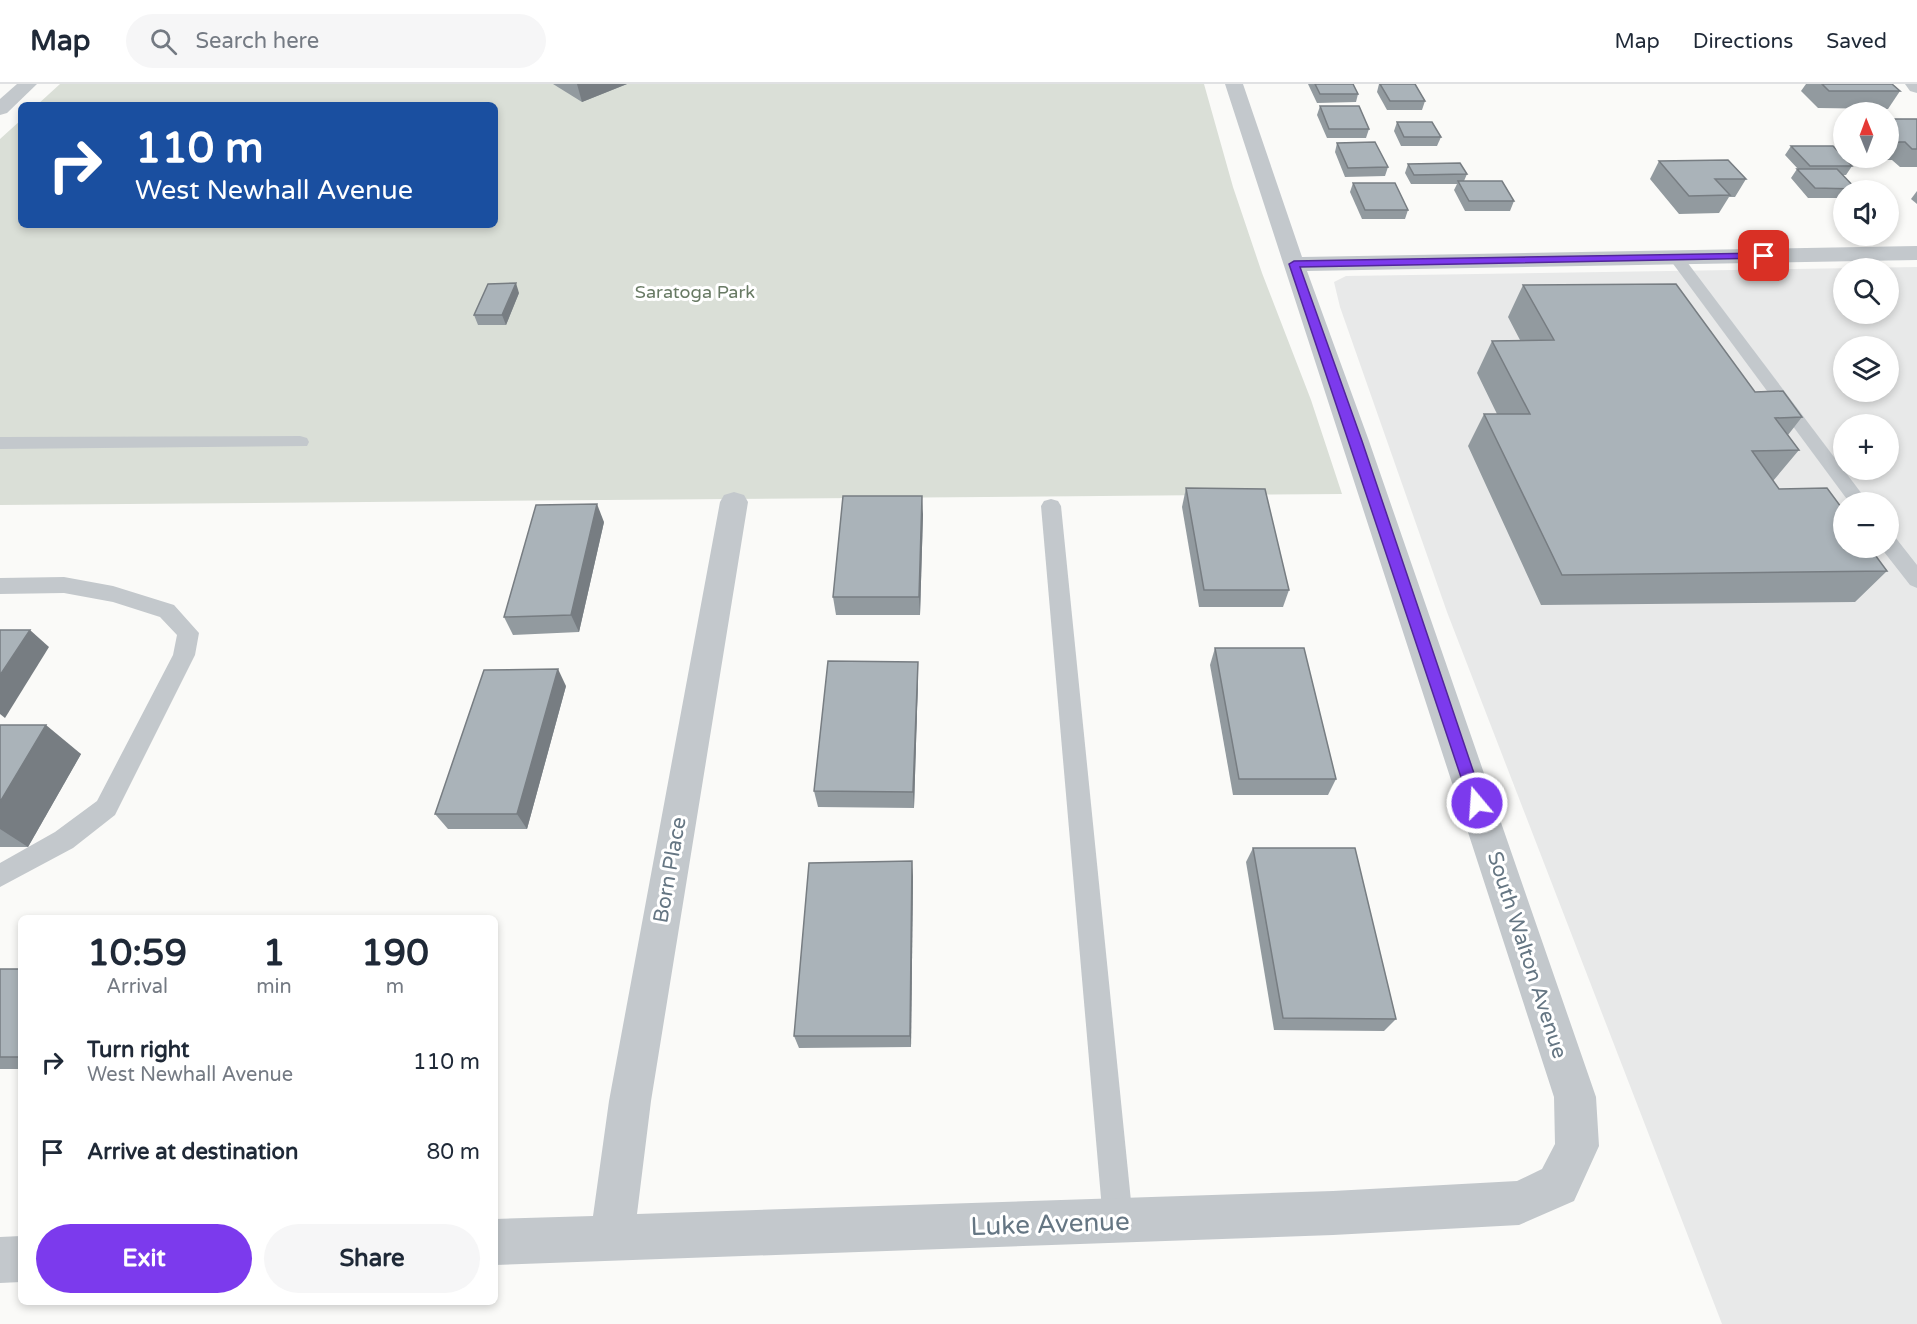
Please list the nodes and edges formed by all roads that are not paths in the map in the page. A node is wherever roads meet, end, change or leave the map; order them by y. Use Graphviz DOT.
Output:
graph roads {
  1 [pos="28,84"];
  2 [pos="1234,84"];
  3 [pos="0,109"];
  4 [pos="1917,253"];
  5 [pos="1676,257"];
  6 [pos="1294,264"];
  7 [pos="300,442"];
  8 [pos="0,443"];
  9 [pos="1852,492"];
  10 [pos="734,502"];
  11 [pos="1051,506"];
  12 [pos="1899,556"];
  13 [pos="1917,580"];
  14 [pos="0,586"];
  15 [pos="0,876"];
  16 [pos="1577,1146"];
  17 [pos="1118,1221"];
  18 [pos="612,1238"];
  19 [pos="498,1242"];
  20 [pos="18,1259"];
  21 [pos="0,1260"];
  1 -- 3 [label="street"];
  2 -- 6 [label="street, South Walton Avenue"];
  4 -- 5 [label="street"];
  5 -- 6 [label="street"];
  5 -- 9 [label="lane"];
  6 -- 16 [label="street, South Walton Avenue"];
  7 -- 8 [label="lane"];
  10 -- 18 [label="street, Born Place"];
  11 -- 17 [label="lane"];
  12 -- 13 [label="lane"];
  14 -- 15 [label="lane"];
  16 -- 17 [label="street, Luke Avenue"];
  17 -- 18 [label="street, Luke Avenue"];
  18 -- 19 [label="street, Luke Avenue"];
  20 -- 21 [label="street"];
}
